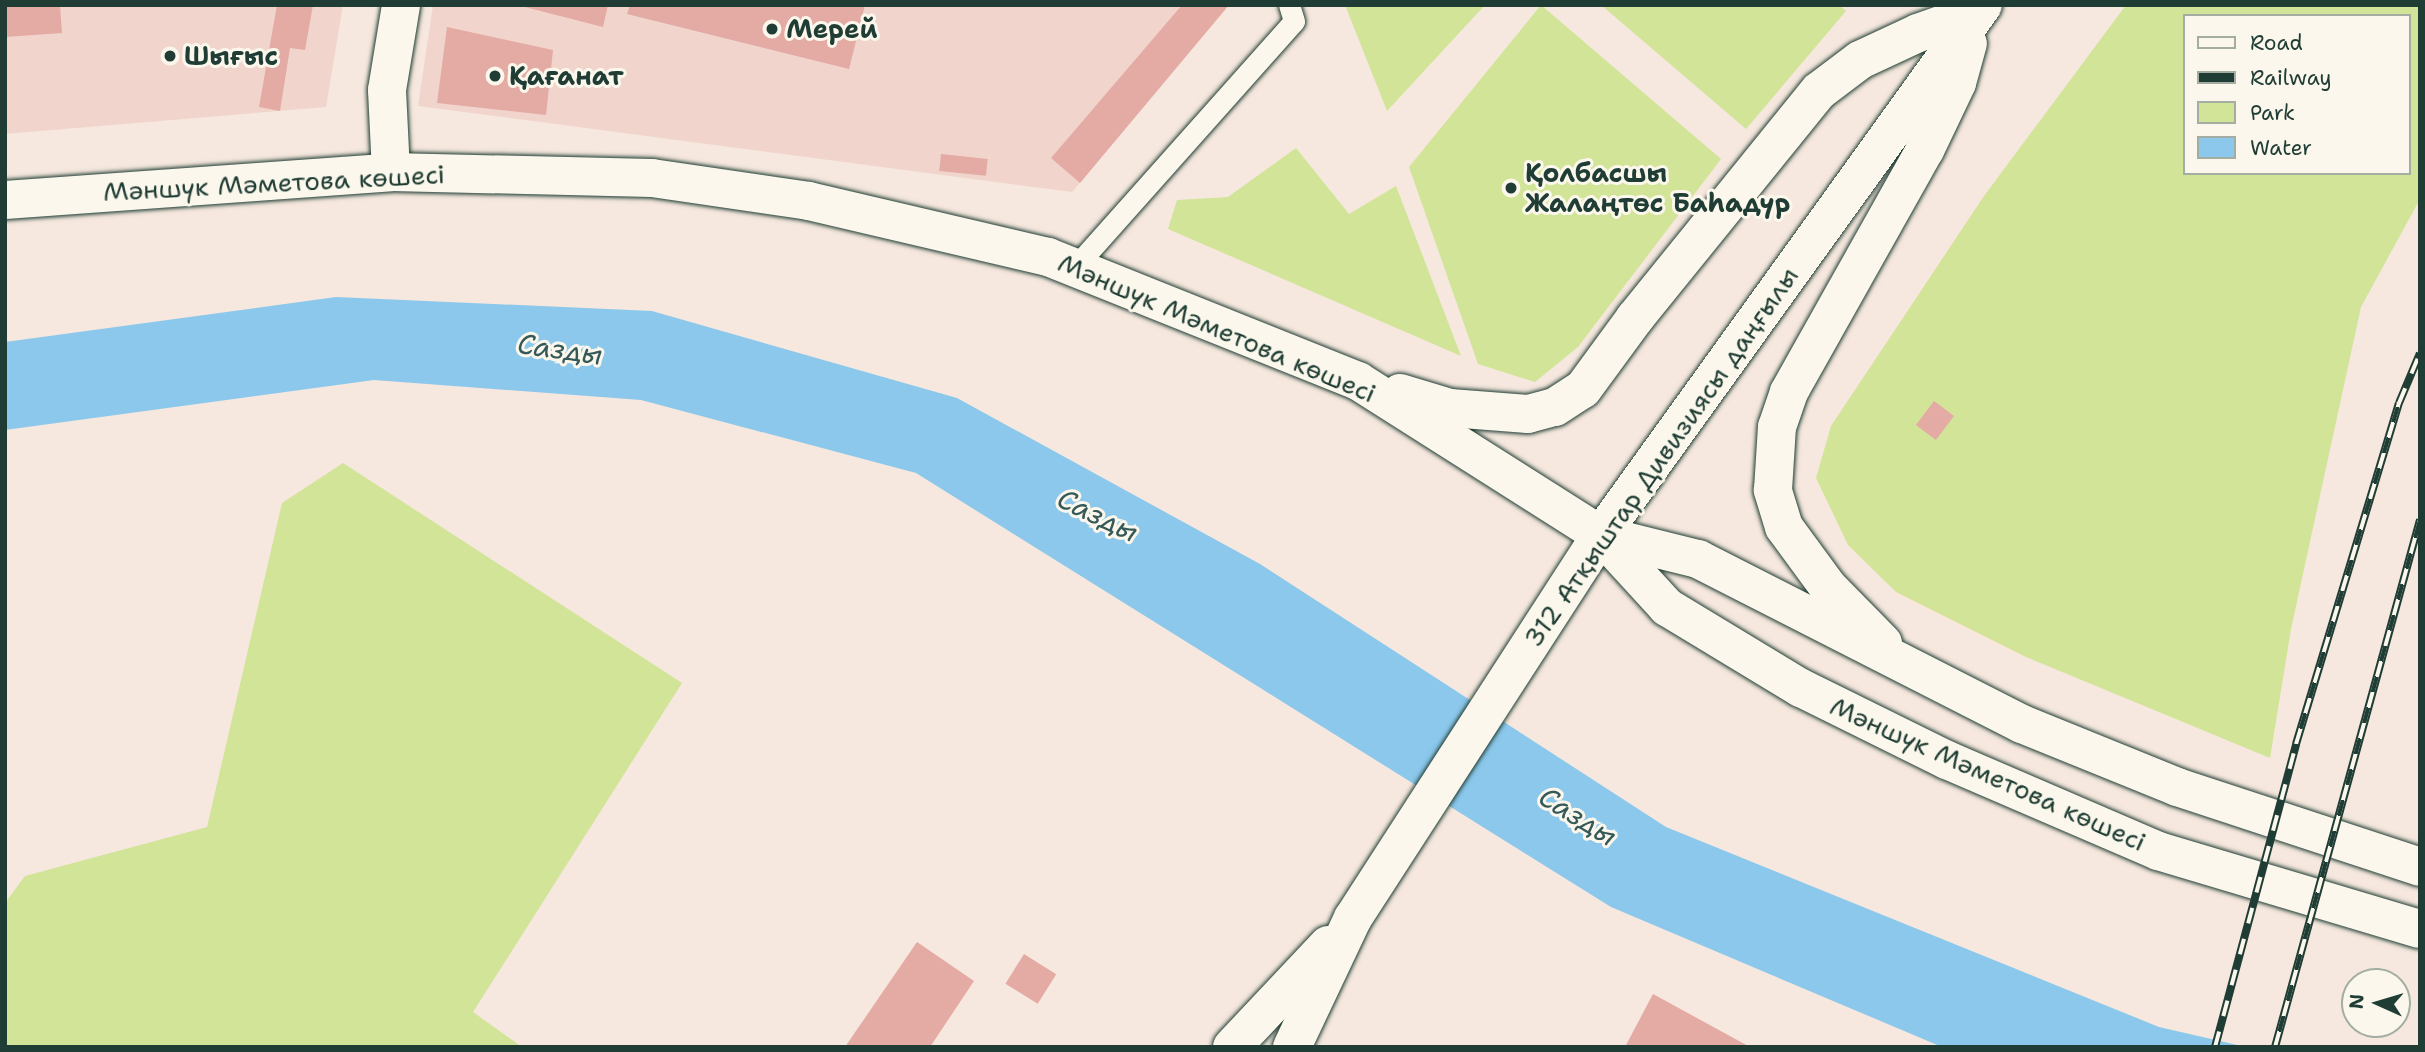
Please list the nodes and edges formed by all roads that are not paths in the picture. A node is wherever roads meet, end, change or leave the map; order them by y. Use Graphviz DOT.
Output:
graph roads {
  1 [pos="401,5"];
  2 [pos="1289,5"];
  3 [pos="1980,9"];
  4 [pos="391,172"];
  5 [pos="5,200"];
  6 [pos="1075,267"];
  7 [pos="1357,381"];
  8 [pos="1601,535"];
  9 [pos="1904,665"];
  10 [pos="2420,867"];
  11 [pos="1353,918"];
  12 [pos="2420,929"];
  13 [pos="1232,1047"];
  14 [pos="1292,1047"];
  1 -- 4 [label="main road"];
  2 -- 6 [label="lane"];
  3 -- 7 [label="main road"];
  3 -- 8 [label="main road, 312 Атқыштар Дивизиясы даңғылы"];
  3 -- 9 [label="main road"];
  4 -- 5 [label="main road, Мәншүк Мәметова көшесі"];
  4 -- 6 [label="main road, Мәншүк Мәметова көшесі"];
  6 -- 7 [label="main road, Мәншүк Мәметова көшесі"];
  7 -- 8 [label="main road, Мәншүк Мәметова көшесі"];
  8 -- 9 [label="main road, Мәншүк Мәметова көшесі"];
  8 -- 11 [label="main road, 312 Атқыштар Дивизиясы даңғылы"];
  8 -- 12 [label="main road, Мәншүк Мәметова көшесі"];
  9 -- 10 [label="main road, Мәншүк Мәметова көшесі"];
  11 -- 13 [label="main road, 312 Атқыштар Дивизиясы даңғылы"];
  11 -- 14 [label="main road, 312 Атқыштар Дивизиясы даңғылы"];
}
